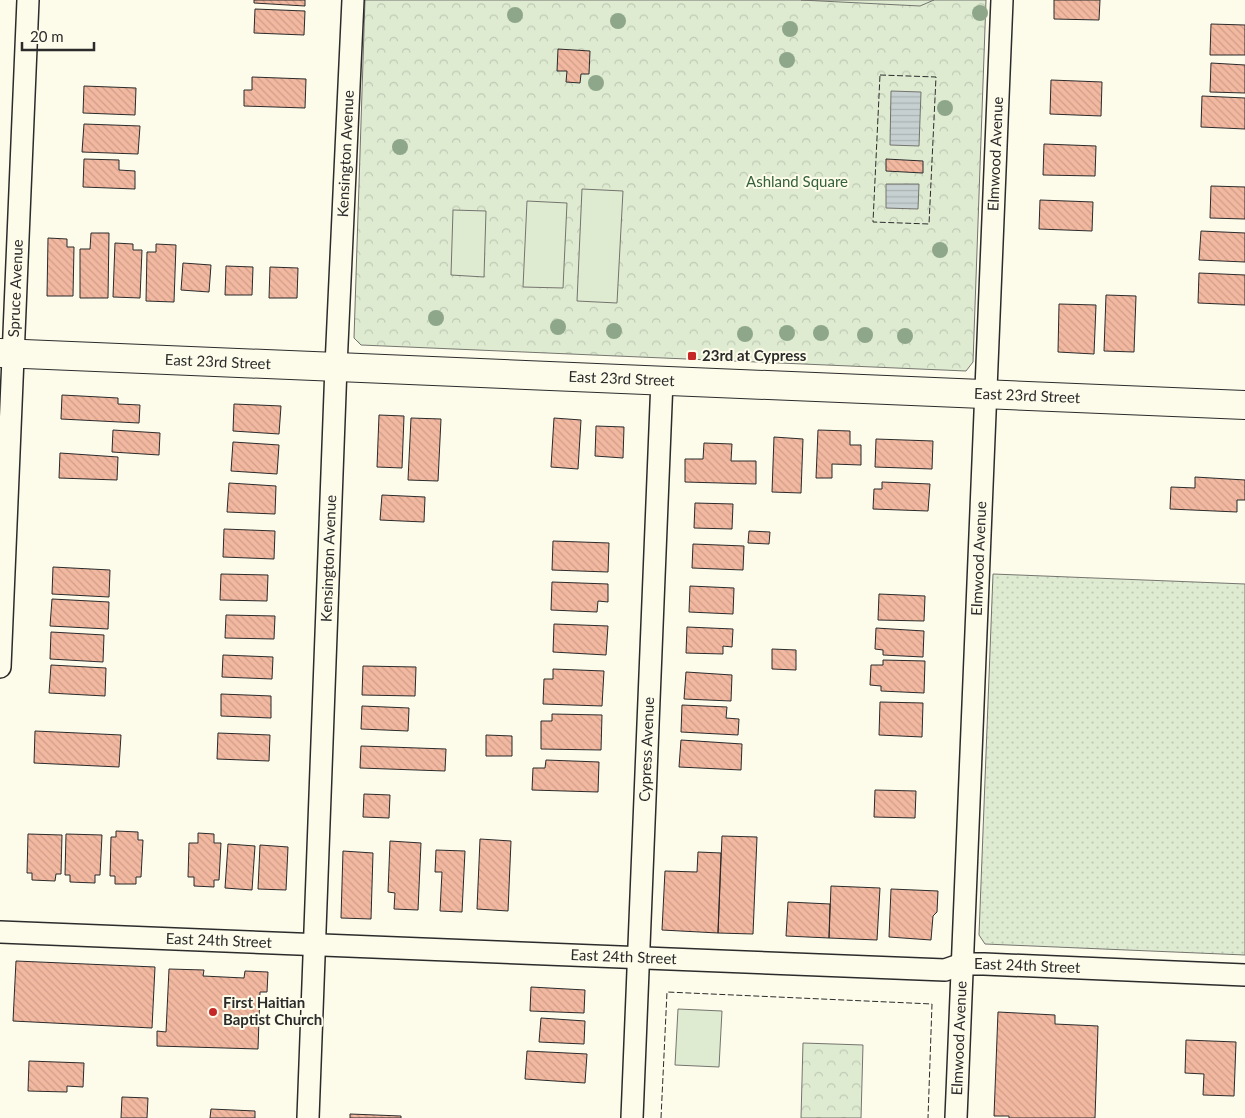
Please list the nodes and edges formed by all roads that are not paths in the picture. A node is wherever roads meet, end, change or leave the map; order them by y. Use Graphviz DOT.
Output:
graph roads {
  1 [pos="28,0"];
  2 [pos="353,0"];
  3 [pos="1002,0"];
  4 [pos="6,353"];
  5 [pos="336,366"];
  6 [pos="662,380"];
  7 [pos="985,394"];
  8 [pos="1245,404"];
  9 [pos="0,667"];
  10 [pos="0,932"];
  11 [pos="314,945"];
  12 [pos="638,959"];
  13 [pos="962,964"];
  14 [pos="1245,976"];
  15 [pos="308,1118"];
  16 [pos="632,1118"];
  17 [pos="956,1118"];
  1 -- 4 [label="street, Spruce Avenue"];
  2 -- 5 [label="street, Kensington Avenue"];
  3 -- 7 [label="street, Elmwood Avenue"];
  4 -- 5 [label="main road, East 23rd Street"];
  4 -- 9 [label="street, Spruce Avenue"];
  5 -- 6 [label="main road, East 23rd Street"];
  5 -- 11 [label="street, Kensington Avenue"];
  6 -- 7 [label="main road, East 23rd Street"];
  6 -- 12 [label="street, Cypress Avenue"];
  7 -- 8 [label="main road, East 23rd Street"];
  7 -- 13 [label="street, Elmwood Avenue"];
  10 -- 11 [label="street, East 24th Street"];
  11 -- 12 [label="street, East 24th Street"];
  11 -- 15 [label="street, Kensington Avenue"];
  12 -- 13 [label="street, East 24th Street"];
  12 -- 16 [label="street, Cypress Avenue"];
  13 -- 14 [label="street, East 24th Street"];
  13 -- 17 [label="street, Elmwood Avenue"];
}
